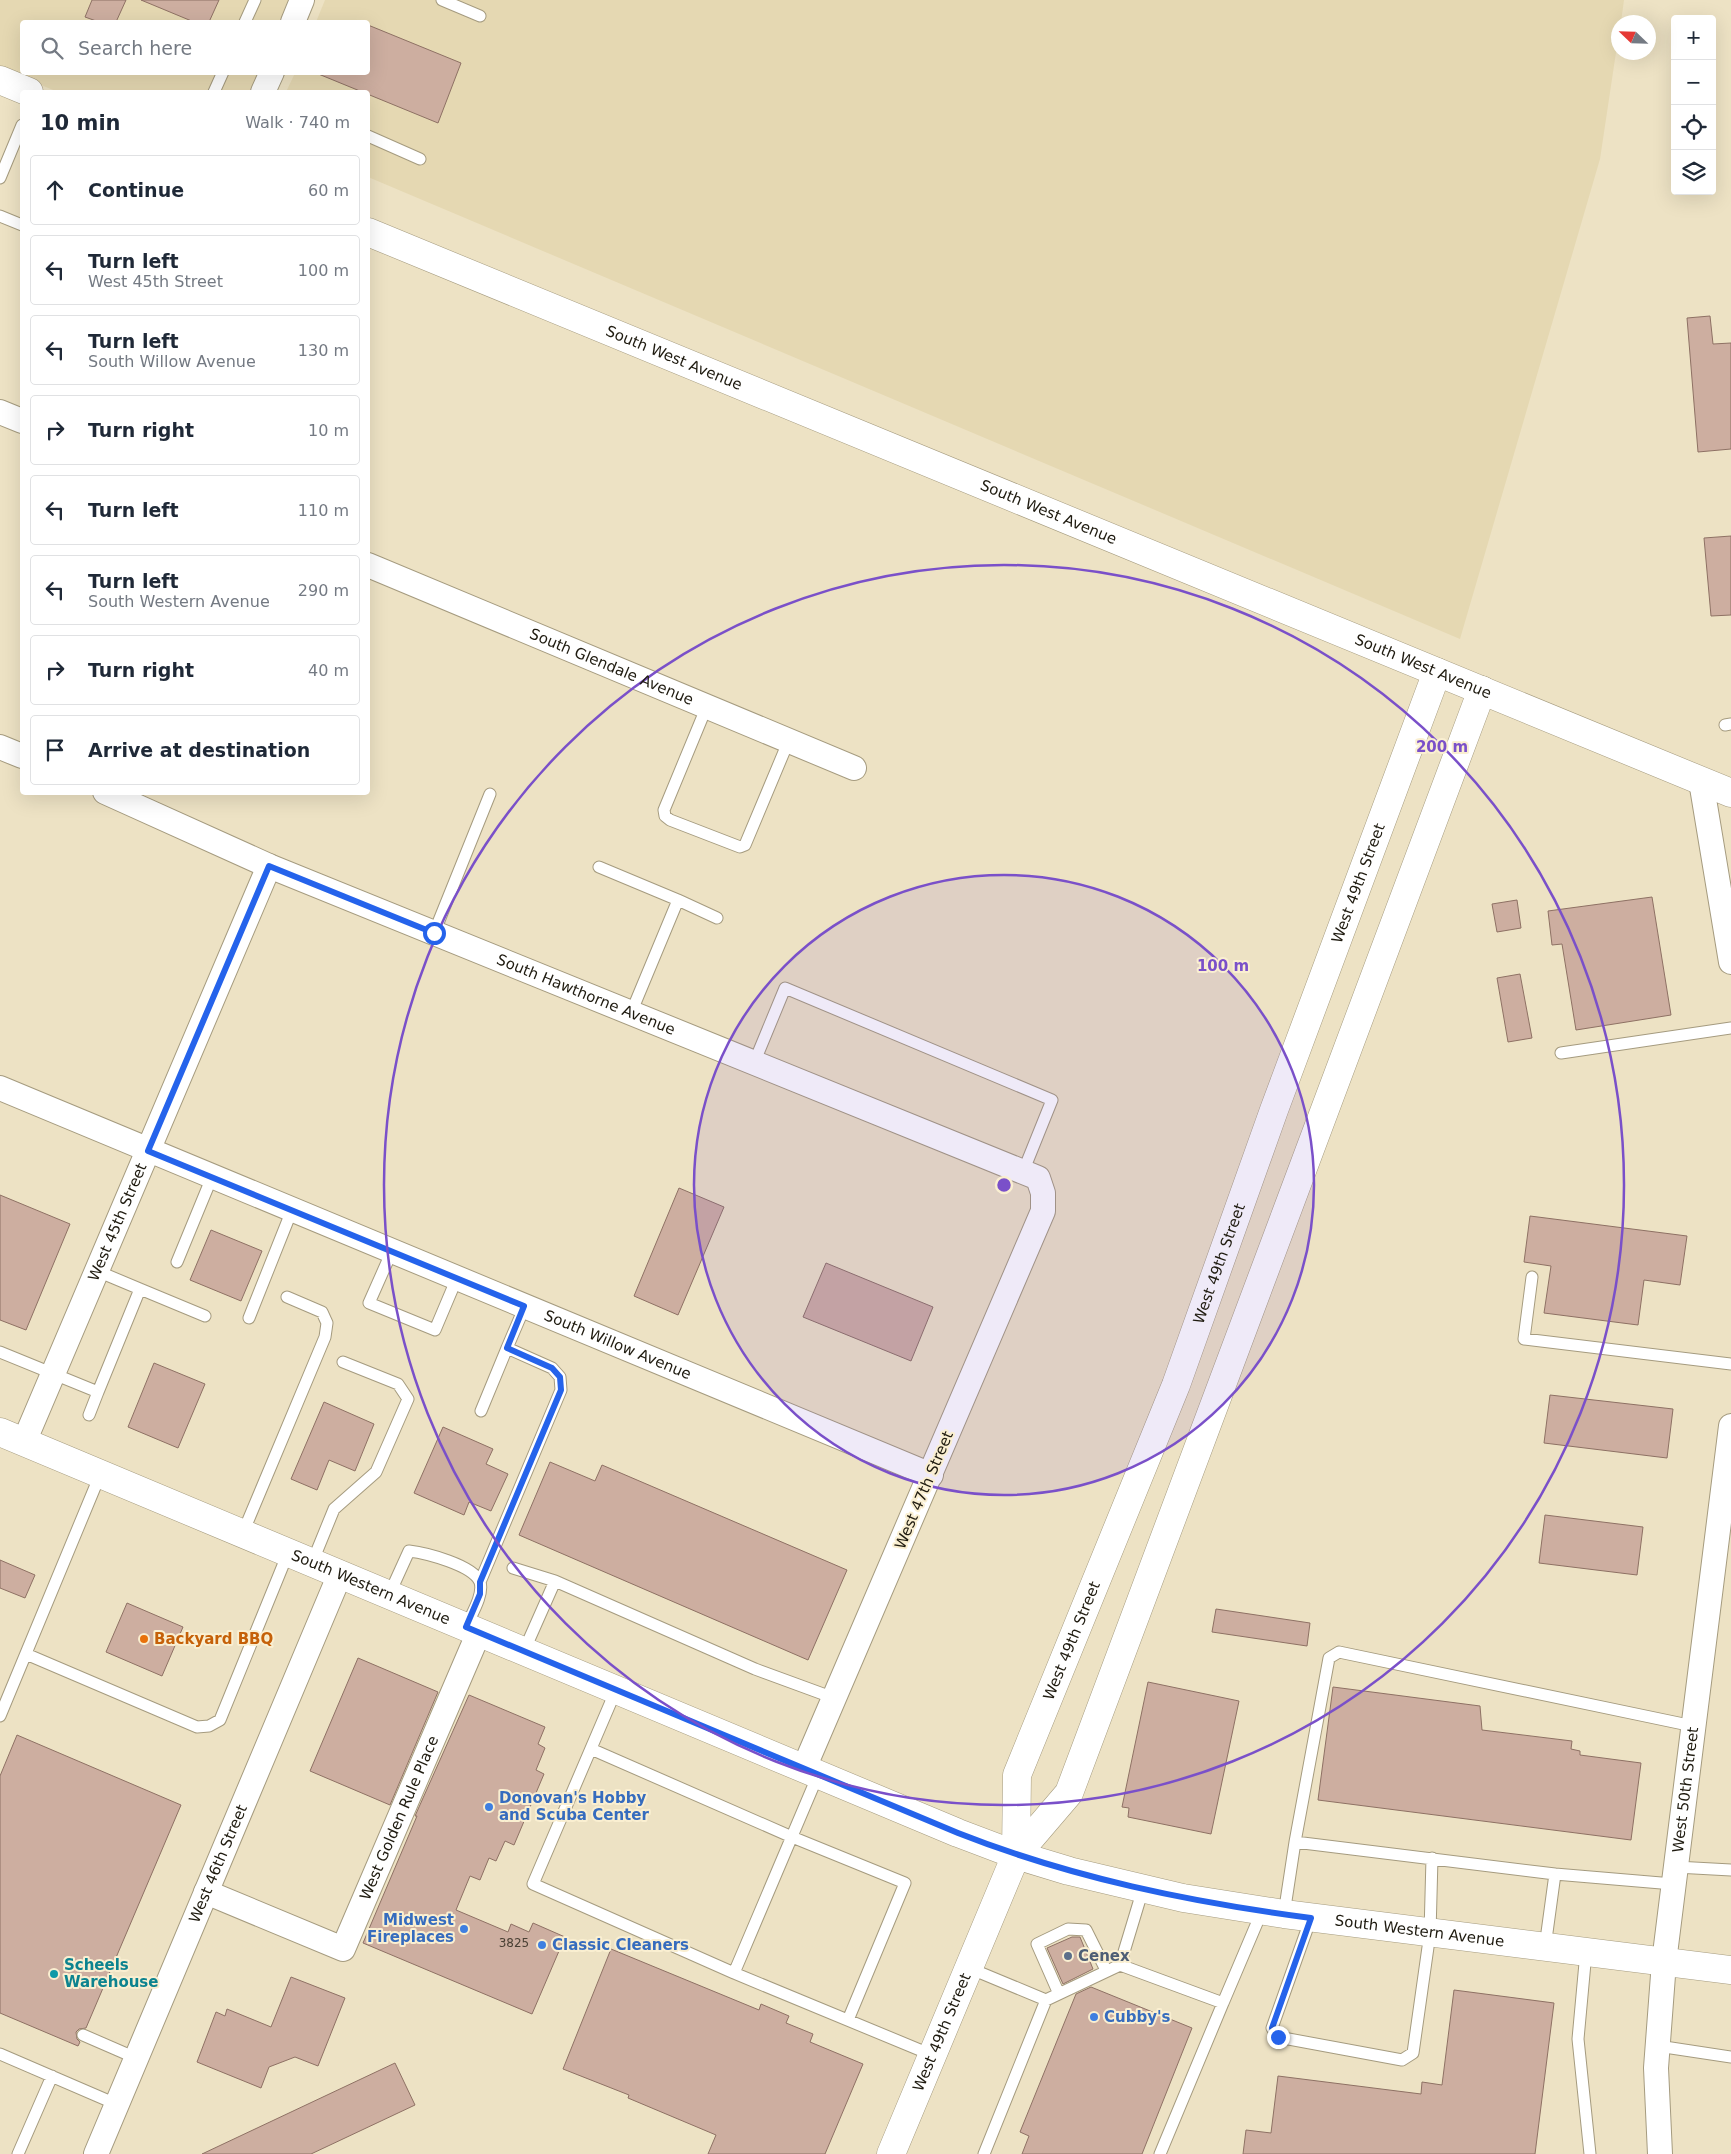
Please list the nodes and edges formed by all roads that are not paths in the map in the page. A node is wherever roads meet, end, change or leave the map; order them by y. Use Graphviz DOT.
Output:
graph roads {
  1 [pos="255,0"];
  2 [pos="302,0"];
  3 [pos="442,0"];
  4 [pos="480,16"];
  5 [pos="246,20"];
  6 [pos="294,20"];
  7 [pos="221,75"];
  8 [pos="271,75"];
  9 [pos="0,80"];
  10 [pos="24,90"];
  11 [pos="215,90"];
  12 [pos="265,90"];
  13 [pos="20,130"];
  14 [pos="370,137"];
  15 [pos="420,159"];
  16 [pos="0,178"];
  17 [pos="0,216"];
  18 [pos="20,224"];
  19 [pos="370,233"];
  20 [pos="0,412"];
  21 [pos="20,420"];
  22 [pos="370,566"];
  23 [pos="1437,672"];
  24 [pos="1482,690"];
  25 [pos="707,706"];
  26 [pos="789,740"];
  27 [pos="0,747"];
  28 [pos="20,755"];
  29 [pos="854,768"];
  30 [pos="1701,781"];
  31 [pos="1731,793"];
  32 [pos="490,794"];
  33 [pos="112,795"];
  34 [pos="269,866"];
  35 [pos="599,867"];
  36 [pos="678,900"];
  37 [pos="717,918"];
  38 [pos="434,933"];
  39 [pos="1731,962"];
  40 [pos="631,1013"];
  41 [pos="1731,1028"];
  42 [pos="1561,1053"];
  43 [pos="754,1063"];
  44 [pos="0,1088"];
  45 [pos="148,1151"];
  46 [pos="1022,1172"];
  47 [pos="212,1177"];
  48 [pos="292,1210"];
  49 [pos="1043,1211"];
  50 [pos="392,1251"];
  51 [pos="177,1262"];
  52 [pos="97,1271"];
  53 [pos="1532,1277"];
  54 [pos="457,1278"];
  55 [pos="140,1289"];
  56 [pos="287,1298"];
  57 [pos="524,1306"];
  58 [pos="205,1316"];
  59 [pos="248,1318"];
  60 [pos="507,1348"];
  61 [pos="0,1352"];
  62 [pos="343,1362"];
  63 [pos="1731,1364"];
  64 [pos="53,1374"];
  65 [pos="98,1392"];
  66 [pos="481,1411"];
  67 [pos="88,1415"];
  68 [pos="1731,1426"];
  69 [pos="12,1437"];
  70 [pos="100,1475"];
  71 [pos="931,1475"];
  72 [pos="242,1535"];
  73 [pos="300,1558"];
  74 [pos="513,1568"];
  75 [pos="340,1574"];
  76 [pos="555,1581"];
  77 [pos="480,1582"];
  78 [pos="390,1595"];
  79 [pos="472,1630"];
  80 [pos="524,1651"];
  81 [pos="26,1654"];
  82 [pos="616,1690"];
  83 [pos="834,1698"];
  84 [pos="0,1716"];
  85 [pos="1693,1726"];
  86 [pos="591,1749"];
  87 [pos="811,1772"];
  88 [pos="792,1837"];
  89 [pos="1295,1842"];
  90 [pos="1016,1855"];
  91 [pos="1432,1858"];
  92 [pos="1731,1870"];
  93 [pos="1555,1874"];
  94 [pos="1675,1875"];
  95 [pos="1143,1889"];
  96 [pos="206,1892"];
  97 [pos="1273,1912"];
  98 [pos="1311,1918"];
  99 [pos="1430,1933"];
  100 [pos="1545,1947"];
  101 [pos="1586,1952"];
  102 [pos="1664,1962"];
  103 [pos="1120,1965"];
  104 [pos="969,1968"];
  105 [pos="1106,1970"];
  106 [pos="1731,1970"];
  107 [pos="734,1973"];
  108 [pos="1059,1994"];
  109 [pos="1046,2000"];
  110 [pos="1223,2003"];
  111 [pos="848,2020"];
  112 [pos="83,2035"];
  113 [pos="1658,2046"];
  114 [pos="0,2054"];
  115 [pos="932,2055"];
  116 [pos="1731,2057"];
  117 [pos="136,2058"];
  118 [pos="52,2076"];
  119 [pos="116,2104"];
  120 [pos="18,2154"];
  121 [pos="96,2154"];
  122 [pos="891,2154"];
  123 [pos="984,2154"];
  124 [pos="1160,2154"];
  125 [pos="1590,2154"];
  126 [pos="1660,2154"];
  1 -- 5 [label="lane"];
  2 -- 6 [label="street"];
  3 -- 4 [label="lane"];
  7 -- 11 [label="lane"];
  8 -- 12 [label="street"];
  9 -- 10 [label="street"];
  13 -- 16 [label="lane"];
  14 -- 15 [label="lane"];
  17 -- 18 [label="lane"];
  19 -- 23 [label="street, South West Avenue"];
  20 -- 21 [label="street"];
  22 -- 25 [label="street, South Glendale Avenue"];
  23 -- 24 [label="street, South West Avenue"];
  23 -- 90 [label="street, West 49th Street"];
  24 -- 30 [label="street, South West Avenue"];
  24 -- 90 [label="street, West 49th Street"];
  25 -- 26 [label="street, South Glendale Avenue"];
  25 -- 26 [label="lane"];
  26 -- 29 [label="street, South Glendale Avenue"];
  27 -- 28 [label="street"];
  30 -- 31 [label="street, South West Avenue"];
  30 -- 39 [label="street"];
  32 -- 38 [label="lane"];
  33 -- 34 [label="street, South Hawthorne Avenue"];
  34 -- 38 [label="street, South Hawthorne Avenue"];
  34 -- 45 [label="street, West 45th Street"];
  35 -- 36 [label="lane"];
  36 -- 37 [label="lane"];
  36 -- 40 [label="lane"];
  38 -- 40 [label="street, South Hawthorne Avenue"];
  40 -- 43 [label="street, South Hawthorne Avenue"];
  41 -- 42 [label="lane"];
  43 -- 46 [label="street, South Hawthorne Avenue"];
  43 -- 46 [label="lane"];
  44 -- 45 [label="street, South Willow Avenue"];
  45 -- 47 [label="street, South Willow Avenue"];
  45 -- 52 [label="street, West 45th Street"];
  46 -- 49 [label="street, South Hawthorne Avenue"];
  47 -- 48 [label="street, South Willow Avenue"];
  47 -- 51 [label="lane"];
  48 -- 50 [label="street, South Willow Avenue"];
  48 -- 59 [label="lane"];
  49 -- 71 [label="street, West 47th Street"];
  50 -- 54 [label="street, South Willow Avenue"];
  50 -- 54 [label="lane"];
  52 -- 55 [label="lane"];
  52 -- 64 [label="street, West 45th Street"];
  53 -- 63 [label="lane"];
  54 -- 57 [label="street, South Willow Avenue"];
  55 -- 58 [label="lane"];
  55 -- 65 [label="lane"];
  56 -- 72 [label="lane"];
  57 -- 60 [label="lane"];
  57 -- 71 [label="street, South Willow Avenue"];
  60 -- 66 [label="lane"];
  60 -- 77 [label="lane"];
  61 -- 64 [label="lane"];
  62 -- 73 [label="lane"];
  64 -- 65 [label="lane"];
  64 -- 69 [label="street, West 45th Street"];
  65 -- 67 [label="lane"];
  68 -- 85 [label="street, West 50th Street"];
  69 -- 70 [label="street, South Western Avenue"];
  70 -- 72 [label="street, South Western Avenue"];
  70 -- 81 [label="lane"];
  71 -- 83 [label="street, West 47th Street"];
  72 -- 73 [label="street, South Western Avenue"];
  73 -- 75 [label="street, South Western Avenue"];
  73 -- 81 [label="lane"];
  74 -- 76 [label="lane"];
  75 -- 78 [label="street, South Western Avenue"];
  75 -- 96 [label="street, West 46th Street"];
  76 -- 80 [label="lane"];
  76 -- 83 [label="lane"];
  77 -- 78 [label="lane"];
  77 -- 79 [label="lane"];
  78 -- 79 [label="street, South Western Avenue"];
  79 -- 80 [label="street, South Western Avenue"];
  79 -- 96 [label="street, West Golden Rule Place"];
  80 -- 82 [label="street, South Western Avenue"];
  81 -- 84 [label="lane"];
  82 -- 86 [label="lane"];
  82 -- 87 [label="street, South Western Avenue"];
  83 -- 87 [label="street, West 47th Street"];
  85 -- 89 [label="lane"];
  85 -- 94 [label="street, West 50th Street"];
  86 -- 88 [label="lane"];
  86 -- 107 [label="lane"];
  87 -- 88 [label="lane"];
  87 -- 90 [label="street, South Western Avenue"];
  88 -- 107 [label="lane"];
  88 -- 111 [label="lane"];
  89 -- 91 [label="lane"];
  89 -- 97 [label="lane"];
  90 -- 95 [label="street, South Western Avenue"];
  90 -- 104 [label="street, West 49th Street"];
  91 -- 93 [label="lane"];
  91 -- 99 [label="lane"];
  92 -- 94 [label="lane"];
  93 -- 94 [label="lane"];
  93 -- 100 [label="lane"];
  94 -- 102 [label="street, West 50th Street"];
  95 -- 97 [label="street, South Western Avenue"];
  95 -- 103 [label="lane"];
  96 -- 117 [label="street, West 46th Street"];
  97 -- 98 [label="street, South Western Avenue"];
  97 -- 110 [label="lane"];
  98 -- 99 [label="street, South Western Avenue"];
  98 -- 99 [label="lane"];
  99 -- 100 [label="street, South Western Avenue"];
  100 -- 101 [label="street, South Western Avenue"];
  101 -- 102 [label="street, South Western Avenue"];
  101 -- 125 [label="lane"];
  102 -- 106 [label="street, South Western Avenue"];
  102 -- 113 [label="street, West 50th Street"];
  103 -- 105 [label="lane"];
  103 -- 110 [label="lane"];
  104 -- 109 [label="lane"];
  104 -- 115 [label="street, West 49th Street"];
  105 -- 108 [label="lane"];
  105 -- 108 [label="lane"];
  107 -- 111 [label="lane"];
  108 -- 109 [label="lane"];
  109 -- 123 [label="lane"];
  110 -- 124 [label="lane"];
  111 -- 115 [label="lane"];
  112 -- 117 [label="lane"];
  113 -- 116 [label="lane"];
  113 -- 126 [label="street, West 50th Street"];
  114 -- 118 [label="lane"];
  115 -- 122 [label="street, West 49th Street"];
  117 -- 119 [label="street, West 46th Street"];
  118 -- 119 [label="lane"];
  118 -- 120 [label="lane"];
  119 -- 121 [label="street, West 46th Street"];
}
